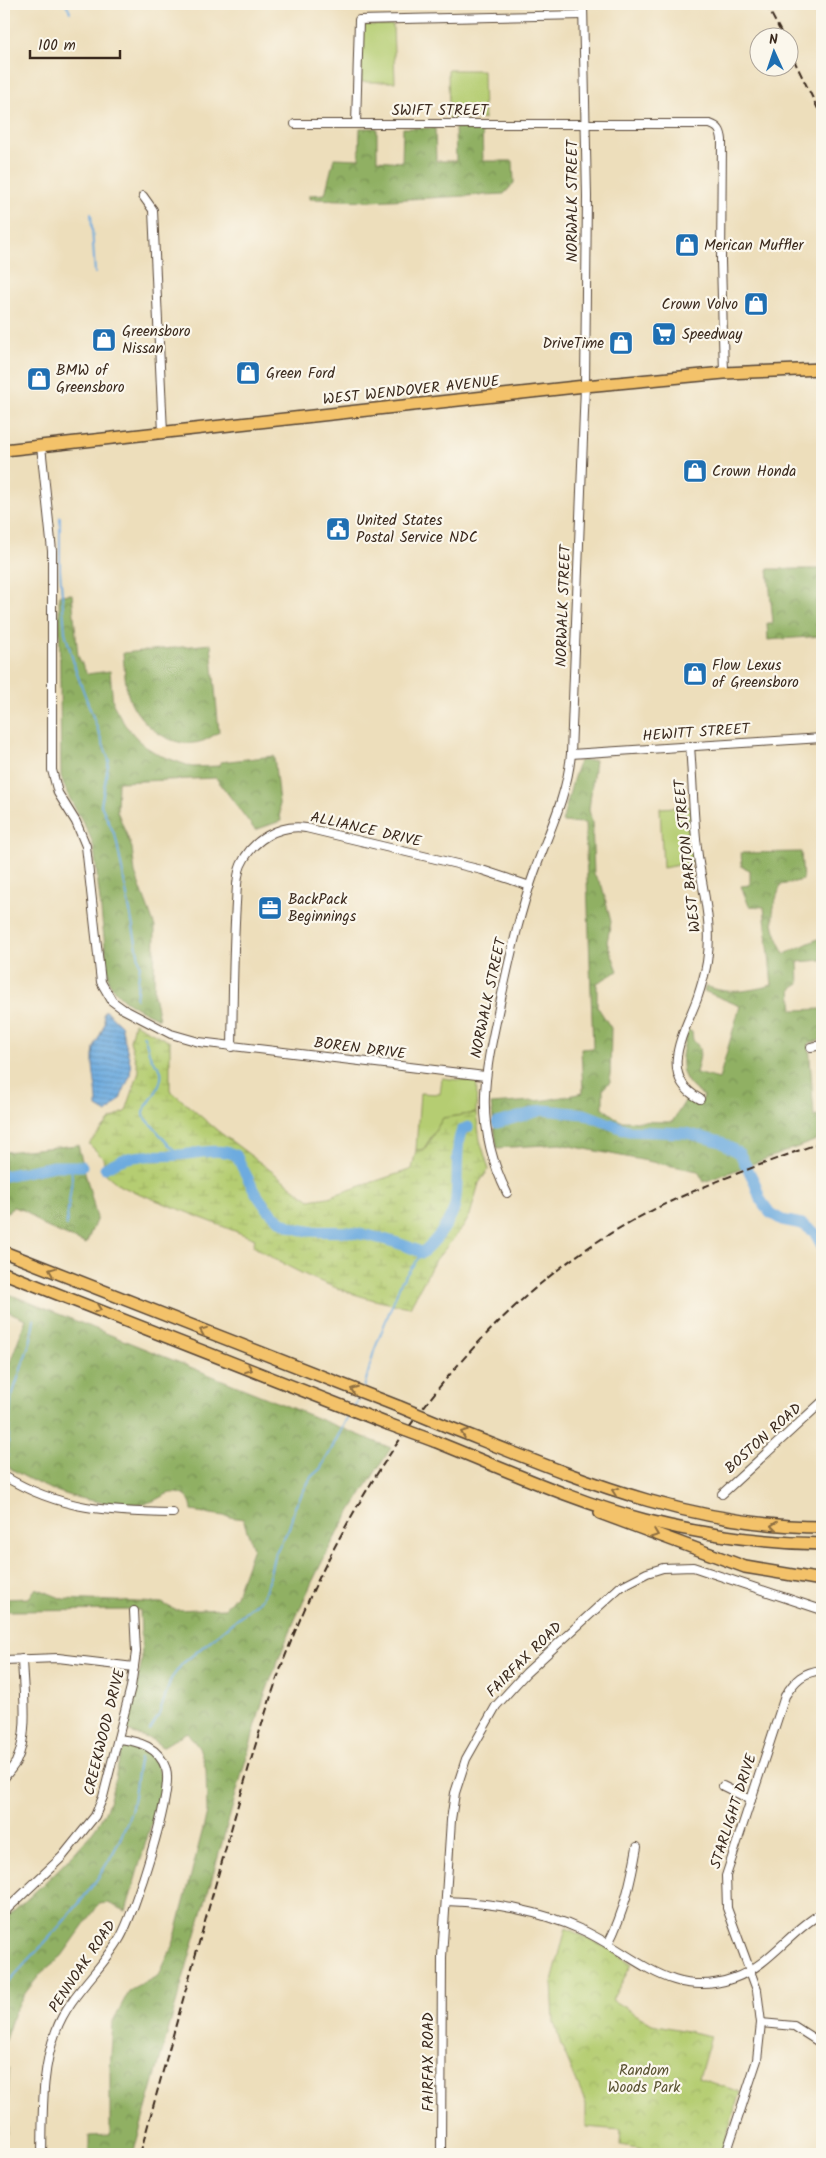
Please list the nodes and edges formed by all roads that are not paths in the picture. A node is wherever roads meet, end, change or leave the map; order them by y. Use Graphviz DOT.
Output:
graph roads {
  1 [pos="583,4"];
  2 [pos="583,15"];
  3 [pos="586,123"];
  4 [pos="294,124"];
  5 [pos="356,124"];
  6 [pos="143,196"];
  7 [pos="822,369"];
  8 [pos="724,373"];
  9 [pos="585,386"];
  10 [pos="163,433"];
  11 [pos="42,446"];
  12 [pos="4,450"];
  13 [pos="822,738"];
  14 [pos="690,746"];
  15 [pos="571,754"];
  16 [pos="530,886"];
  17 [pos="822,1045"];
  18 [pos="232,1047"];
  19 [pos="811,1047"];
  20 [pos="485,1076"];
  21 [pos="700,1099"];
  22 [pos="507,1193"];
  23 [pos="4,1252"];
  24 [pos="4,1272"];
  25 [pos="822,1402"];
  26 [pos="466,1454"];
  27 [pos="4,1476"];
  28 [pos="722,1494"];
  29 [pos="173,1513"];
  30 [pos="822,1527"];
  31 [pos="822,1544"];
  32 [pos="822,1580"];
  33 [pos="822,1610"];
  34 [pos="134,1611"];
  35 [pos="22,1659"];
  36 [pos="4,1660"];
  37 [pos="134,1667"];
  38 [pos="822,1670"];
  39 [pos="118,1739"];
  40 [pos="4,1778"];
  41 [pos="723,1786"];
  42 [pos="751,1800"];
  43 [pos="637,1847"];
  44 [pos="446,1901"];
  45 [pos="4,1912"];
  46 [pos="822,1913"];
  47 [pos="608,1944"];
  48 [pos="750,1971"];
  49 [pos="761,2023"];
  50 [pos="822,2044"];
  51 [pos="42,2154"];
  52 [pos="441,2154"];
  53 [pos="726,2154"];
  1 -- 2 [label="street, NORWALK STREET"];
  2 -- 3 [label="street, NORWALK STREET"];
  2 -- 5 [label="street"];
  3 -- 5 [label="street, SWIFT STREET"];
  3 -- 8 [label="street, SWIFT STREET"];
  3 -- 9 [label="street, NORWALK STREET"];
  4 -- 5 [label="street, SWIFT STREET"];
  6 -- 10 [label="street"];
  7 -- 8 [label="highway, WEST WENDOVER AVENUE"];
  8 -- 9 [label="highway, WEST WENDOVER AVENUE"];
  9 -- 10 [label="highway, WEST WENDOVER AVENUE"];
  9 -- 15 [label="street, NORWALK STREET"];
  10 -- 11 [label="highway, WEST WENDOVER AVENUE"];
  11 -- 12 [label="highway, WEST WENDOVER AVENUE"];
  11 -- 18 [label="street, BOREN DRIVE"];
  13 -- 14 [label="street, HEWITT STREET"];
  14 -- 15 [label="street, HEWITT STREET"];
  14 -- 21 [label="street, WEST BARTON STREET"];
  15 -- 16 [label="street, NORWALK STREET"];
  16 -- 18 [label="street, ALLIANCE DRIVE"];
  16 -- 20 [label="street, NORWALK STREET"];
  17 -- 19 [label="street"];
  18 -- 20 [label="street, BOREN DRIVE"];
  20 -- 22 [label="street, NORWALK STREET"];
  30 -- 23 [label="highway, one-way, bridge"];
  24 -- 26 [label="highway, one-way, bridge"];
  25 -- 28 [label="street, BOSTON ROAD"];
  26 -- 31 [label="highway"];
  26 -- 32 [label="highway, one-way"];
  27 -- 29 [label="street"];
  33 -- 44 [label="street, FAIRFAX ROAD"];
  34 -- 37 [label="street, CREEKWOOD DRIVE"];
  35 -- 36 [label="street"];
  35 -- 37 [label="street"];
  35 -- 40 [label="street"];
  37 -- 39 [label="street, CREEKWOOD DRIVE"];
  38 -- 42 [label="street, STARLIGHT DRIVE"];
  39 -- 45 [label="street, CREEKWOOD DRIVE"];
  39 -- 51 [label="street, PENNOAK ROAD"];
  41 -- 42 [label="street"];
  42 -- 48 [label="street, STARLIGHT DRIVE"];
  43 -- 47 [label="street"];
  44 -- 47 [label="street"];
  44 -- 52 [label="street, FAIRFAX ROAD"];
  46 -- 48 [label="street"];
  47 -- 48 [label="street"];
  48 -- 49 [label="street, STARLIGHT DRIVE"];
  49 -- 50 [label="street"];
  49 -- 53 [label="street, STARLIGHT DRIVE"];
}
